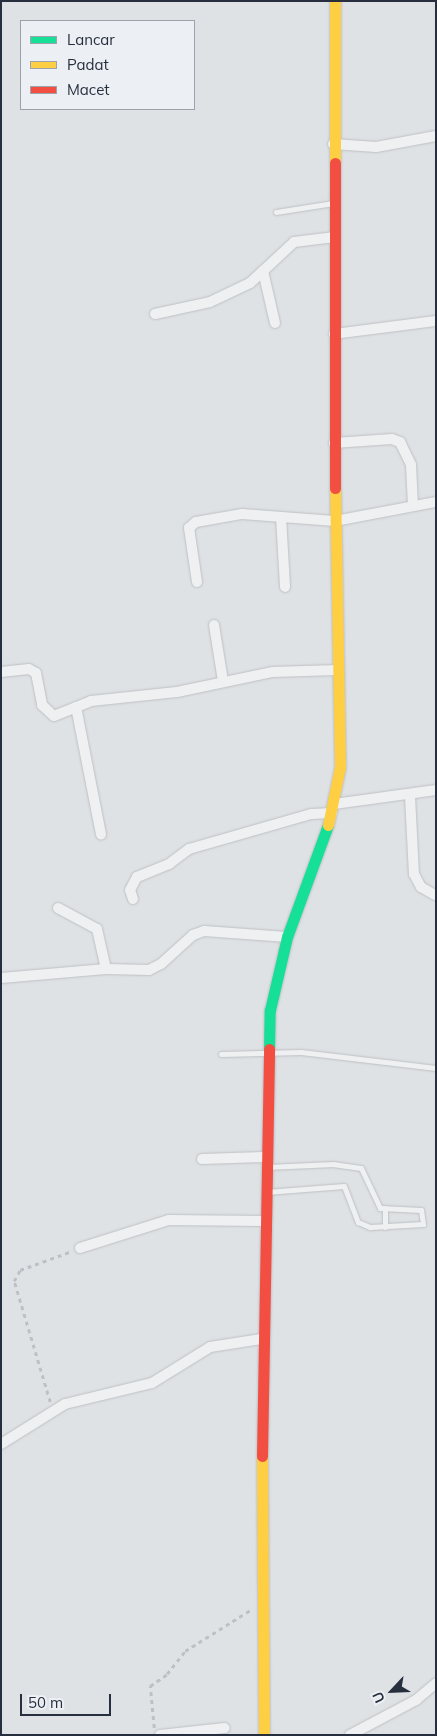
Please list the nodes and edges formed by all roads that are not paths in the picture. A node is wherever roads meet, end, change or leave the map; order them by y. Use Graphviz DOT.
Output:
graph roads {
  1 [pos="335,1"];
  2 [pos="436,136"];
  3 [pos="333,144"];
  4 [pos="333,203"];
  5 [pos="276,212"];
  6 [pos="333,237"];
  7 [pos="263,270"];
  8 [pos="155,314"];
  9 [pos="436,321"];
  10 [pos="275,323"];
  11 [pos="334,334"];
  12 [pos="334,443"];
  13 [pos="436,502"];
  14 [pos="413,506"];
  15 [pos="281,517"];
  16 [pos="335,521"];
  17 [pos="197,582"];
  18 [pos="285,587"];
  19 [pos="214,625"];
  20 [pos="337,670"];
  21 [pos="1,672"];
  22 [pos="224,681"];
  23 [pos="76,707"];
  24 [pos="436,790"];
  25 [pos="410,796"];
  26 [pos="333,809"];
  27 [pos="101,835"];
  28 [pos="434,895"];
  29 [pos="133,899"];
  30 [pos="58,908"];
  31 [pos="286,937"];
  32 [pos="106,969"];
  33 [pos="1,978"];
  34 [pos="268,1053"];
  35 [pos="221,1054"];
  36 [pos="436,1068"];
  37 [pos="202,1159"];
  38 [pos="263,1162"];
  39 [pos="263,1192"];
  40 [pos="384,1208"];
  41 [pos="263,1221"];
  42 [pos="385,1227"];
  43 [pos="80,1248"];
  44 [pos="261,1339"];
  45 [pos="1,1444"];
  46 [pos="436,1683"];
  47 [pos="225,1728"];
  48 [pos="160,1735"];
  49 [pos="264,1735"];
  50 [pos="350,1735"];
  1 -- 3 [label="street"];
  2 -- 3 [label="street"];
  3 -- 4 [label="street"];
  4 -- 5 [label="lane"];
  4 -- 6 [label="street"];
  6 -- 7 [label="street"];
  6 -- 11 [label="street"];
  7 -- 8 [label="street"];
  7 -- 10 [label="street"];
  9 -- 11 [label="street"];
  11 -- 12 [label="street"];
  12 -- 14 [label="street"];
  12 -- 16 [label="street"];
  13 -- 14 [label="street"];
  14 -- 16 [label="street"];
  15 -- 16 [label="street"];
  15 -- 17 [label="street"];
  15 -- 18 [label="street"];
  16 -- 20 [label="street"];
  19 -- 22 [label="street"];
  20 -- 22 [label="street"];
  20 -- 26 [label="street"];
  21 -- 23 [label="street"];
  22 -- 23 [label="street"];
  23 -- 27 [label="street"];
  24 -- 25 [label="street"];
  25 -- 26 [label="street"];
  25 -- 28 [label="street"];
  26 -- 29 [label="street"];
  26 -- 31 [label="street"];
  30 -- 32 [label="street"];
  31 -- 32 [label="street"];
  31 -- 34 [label="street"];
  32 -- 33 [label="street"];
  34 -- 35 [label="lane"];
  34 -- 36 [label="lane"];
  34 -- 38 [label="street"];
  37 -- 38 [label="street"];
  38 -- 39 [label="street"];
  38 -- 40 [label="lane"];
  39 -- 41 [label="street"];
  39 -- 42 [label="lane"];
  40 -- 42 [label="lane"];
  40 -- 42 [label="lane"];
  41 -- 43 [label="street"];
  41 -- 44 [label="street"];
  44 -- 45 [label="street"];
  44 -- 49 [label="street"];
  46 -- 50 [label="street"];
  47 -- 48 [label="street"];
}
